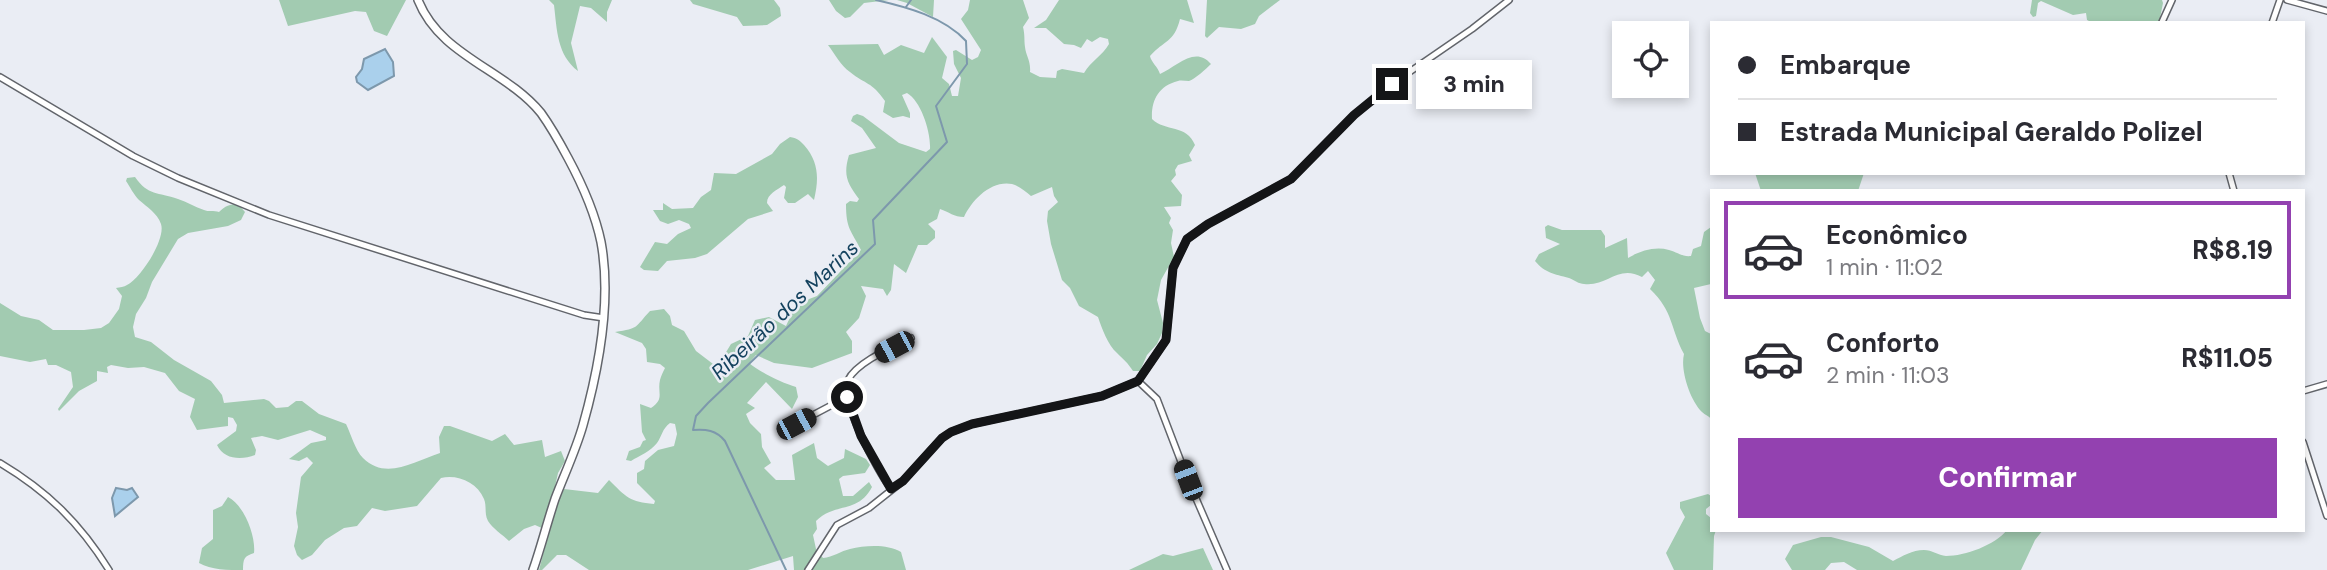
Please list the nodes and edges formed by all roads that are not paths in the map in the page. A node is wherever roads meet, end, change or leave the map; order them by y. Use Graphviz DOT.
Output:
graph roads {
  1 [pos="418,0"];
  2 [pos="1509,0"];
  3 [pos="2172,0"];
  4 [pos="2280,0"];
  5 [pos="2287,0"];
  6 [pos="2327,11"];
  7 [pos="2162,21"];
  8 [pos="2273,21"];
  9 [pos="0,77"];
  10 [pos="604,318"];
  11 [pos="911,338"];
  12 [pos="1138,381"];
  13 [pos="2327,384"];
  14 [pos="2305,390"];
  15 [pos="847,397"];
  16 [pos="796,424"];
  17 [pos="2305,448"];
  18 [pos="0,463"];
  19 [pos="891,489"];
  20 [pos="2327,516"];
  21 [pos="109,570"];
  22 [pos="533,570"];
  23 [pos="808,570"];
  24 [pos="1227,570"];
  1 -- 10 [label="main road"];
  2 -- 12 [label="street"];
  3 -- 7 [label="street"];
  4 -- 8 [label="street"];
  5 -- 6 [label="street"];
  9 -- 10 [label="street"];
  10 -- 22 [label="main road"];
  11 -- 15 [label="street"];
  12 -- 19 [label="street"];
  12 -- 24 [label="street"];
  13 -- 14 [label="street"];
  15 -- 16 [label="street"];
  15 -- 19 [label="street"];
  17 -- 20 [label="street"];
  18 -- 21 [label="street"];
  19 -- 23 [label="street"];
}
